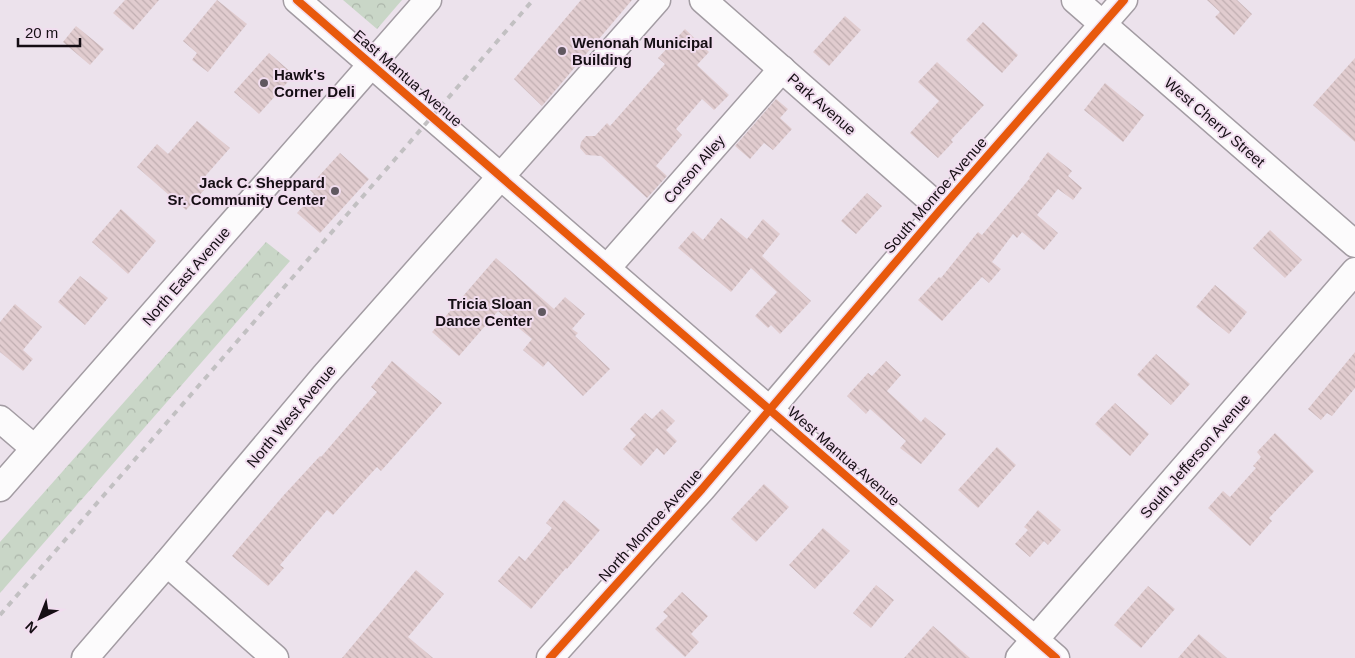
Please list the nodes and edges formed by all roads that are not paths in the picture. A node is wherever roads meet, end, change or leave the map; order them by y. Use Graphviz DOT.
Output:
graph roads {
  1 [pos="297,0"];
  2 [pos="428,0"];
  3 [pos="657,0"];
  4 [pos="703,0"];
  5 [pos="1075,0"];
  6 [pos="1124,0"];
  7 [pos="1103,24"];
  8 [pos="372,64"];
  9 [pos="782,69"];
  10 [pos="501,178"];
  11 [pos="941,209"];
  12 [pos="1355,244"];
  13 [pos="607,268"];
  14 [pos="1355,271"];
  15 [pos="769,409"];
  16 [pos="0,419"];
  17 [pos="34,448"];
  18 [pos="0,488"];
  19 [pos="167,563"];
  20 [pos="1027,649"];
  21 [pos="84,658"];
  22 [pos="275,658"];
  23 [pos="550,658"];
  24 [pos="1056,658"];
  1 -- 8 [label="street, East Mantua Avenue"];
  2 -- 8 [label="street, North East Avenue"];
  3 -- 10 [label="street, North West Avenue"];
  4 -- 9 [label="street, Park Avenue"];
  5 -- 7 [label="street, West Cherry Street"];
  6 -- 7 [label="street, South Monroe Avenue"];
  7 -- 11 [label="street, South Monroe Avenue"];
  7 -- 12 [label="street, West Cherry Street"];
  8 -- 10 [label="street, East Mantua Avenue"];
  8 -- 17 [label="street, North East Avenue"];
  9 -- 11 [label="street, Park Avenue"];
  9 -- 13 [label="street, Corson Alley"];
  10 -- 13 [label="street, West Mantua Avenue"];
  10 -- 19 [label="street, North West Avenue"];
  11 -- 15 [label="street, South Monroe Avenue"];
  13 -- 15 [label="street, West Mantua Avenue"];
  14 -- 20 [label="street, South Jefferson Avenue"];
  15 -- 20 [label="street, West Mantua Avenue"];
  15 -- 23 [label="street, North Monroe Avenue"];
  16 -- 17 [label="street"];
  17 -- 18 [label="street, North East Avenue"];
  19 -- 21 [label="street, North West Avenue"];
  19 -- 22 [label="street"];
  20 -- 24 [label="street, West Mantua Avenue"];
}
